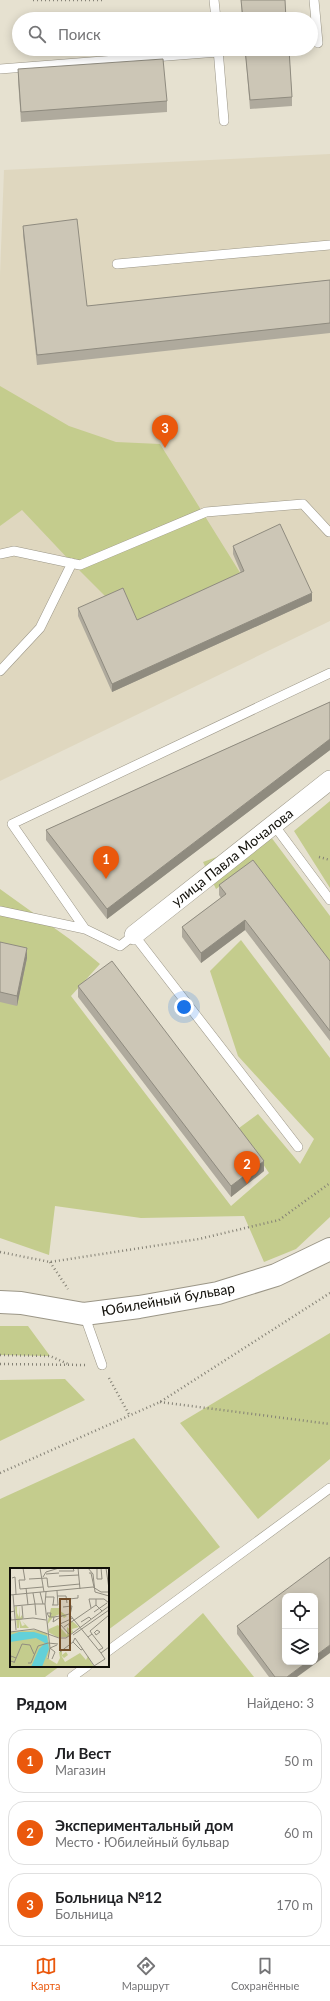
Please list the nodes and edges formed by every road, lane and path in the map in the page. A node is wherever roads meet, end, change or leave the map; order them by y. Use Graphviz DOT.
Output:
graph roads {
  1 [pos="33,0"];
  2 [pos="102,0"];
  3 [pos="214,0"];
  4 [pos="314,0"];
  5 [pos="215,12"];
  6 [pos="315,12"];
  7 [pos="149,56"];
  8 [pos="219,56"];
  9 [pos="0,69"];
  10 [pos="224,121"];
  11 [pos="330,245"];
  12 [pos="117,264"];
  13 [pos="330,531"];
  14 [pos="0,554"];
  15 [pos="72,563"];
  16 [pos="0,671"];
  17 [pos="330,673"];
  18 [pos="330,780"];
  19 [pos="274,825"];
  20 [pos="330,900"];
  21 [pos="0,911"];
  22 [pos="85,929"];
  23 [pos="134,935"];
  24 [pos="298,1147"];
  25 [pos="330,1183"];
  26 [pos="330,1249"];
  27 [pos="0,1252"];
  28 [pos="330,1293"];
  29 [pos="0,1302"];
  30 [pos="84,1314"];
  31 [pos="0,1354"];
  32 [pos="0,1364"];
  33 [pos="69,1365"];
  34 [pos="102,1365"];
  35 [pos="160,1402"];
  36 [pos="130,1416"];
  37 [pos="330,1424"];
  38 [pos="0,1473"];
  39 [pos="330,1488"];
  40 [pos="109,1650"];
  41 [pos="86,1667"];
  42 [pos="72,1677"];
  1 -- 2 [label="path"];
  3 -- 5 [label="lane"];
  4 -- 6 [label="lane"];
  7 -- 9 [label="lane"];
  8 -- 10 [label="lane"];
  11 -- 12 [label="lane"];
  13 -- 15 [label="lane"];
  14 -- 15 [label="lane"];
  15 -- 16 [label="lane"];
  17 -- 22 [label="lane"];
  18 -- 19 [label="street, улица Павла Мочалова"];
  19 -- 20 [label="lane"];
  19 -- 23 [label="street, улица Павла Мочалова"];
  21 -- 22 [label="lane"];
  22 -- 23 [label="lane"];
  23 -- 24 [label="lane"];
  25 -- 27 [label="path"];
  26 -- 30 [label="street, Юбилейный бульвар"];
  28 -- 35 [label="path"];
  29 -- 30 [label="street, Юбилейный бульвар"];
  30 -- 34 [label="lane"];
  31 -- 33 [label="path"];
  32 -- 33 [label="path"];
  33 -- 34 [label="path"];
  34 -- 36 [label="path"];
  35 -- 36 [label="path"];
  35 -- 37 [label="path"];
  36 -- 38 [label="path"];
  39 -- 40 [label="lane"];
  41 -- 42 [label="lane"];
}
